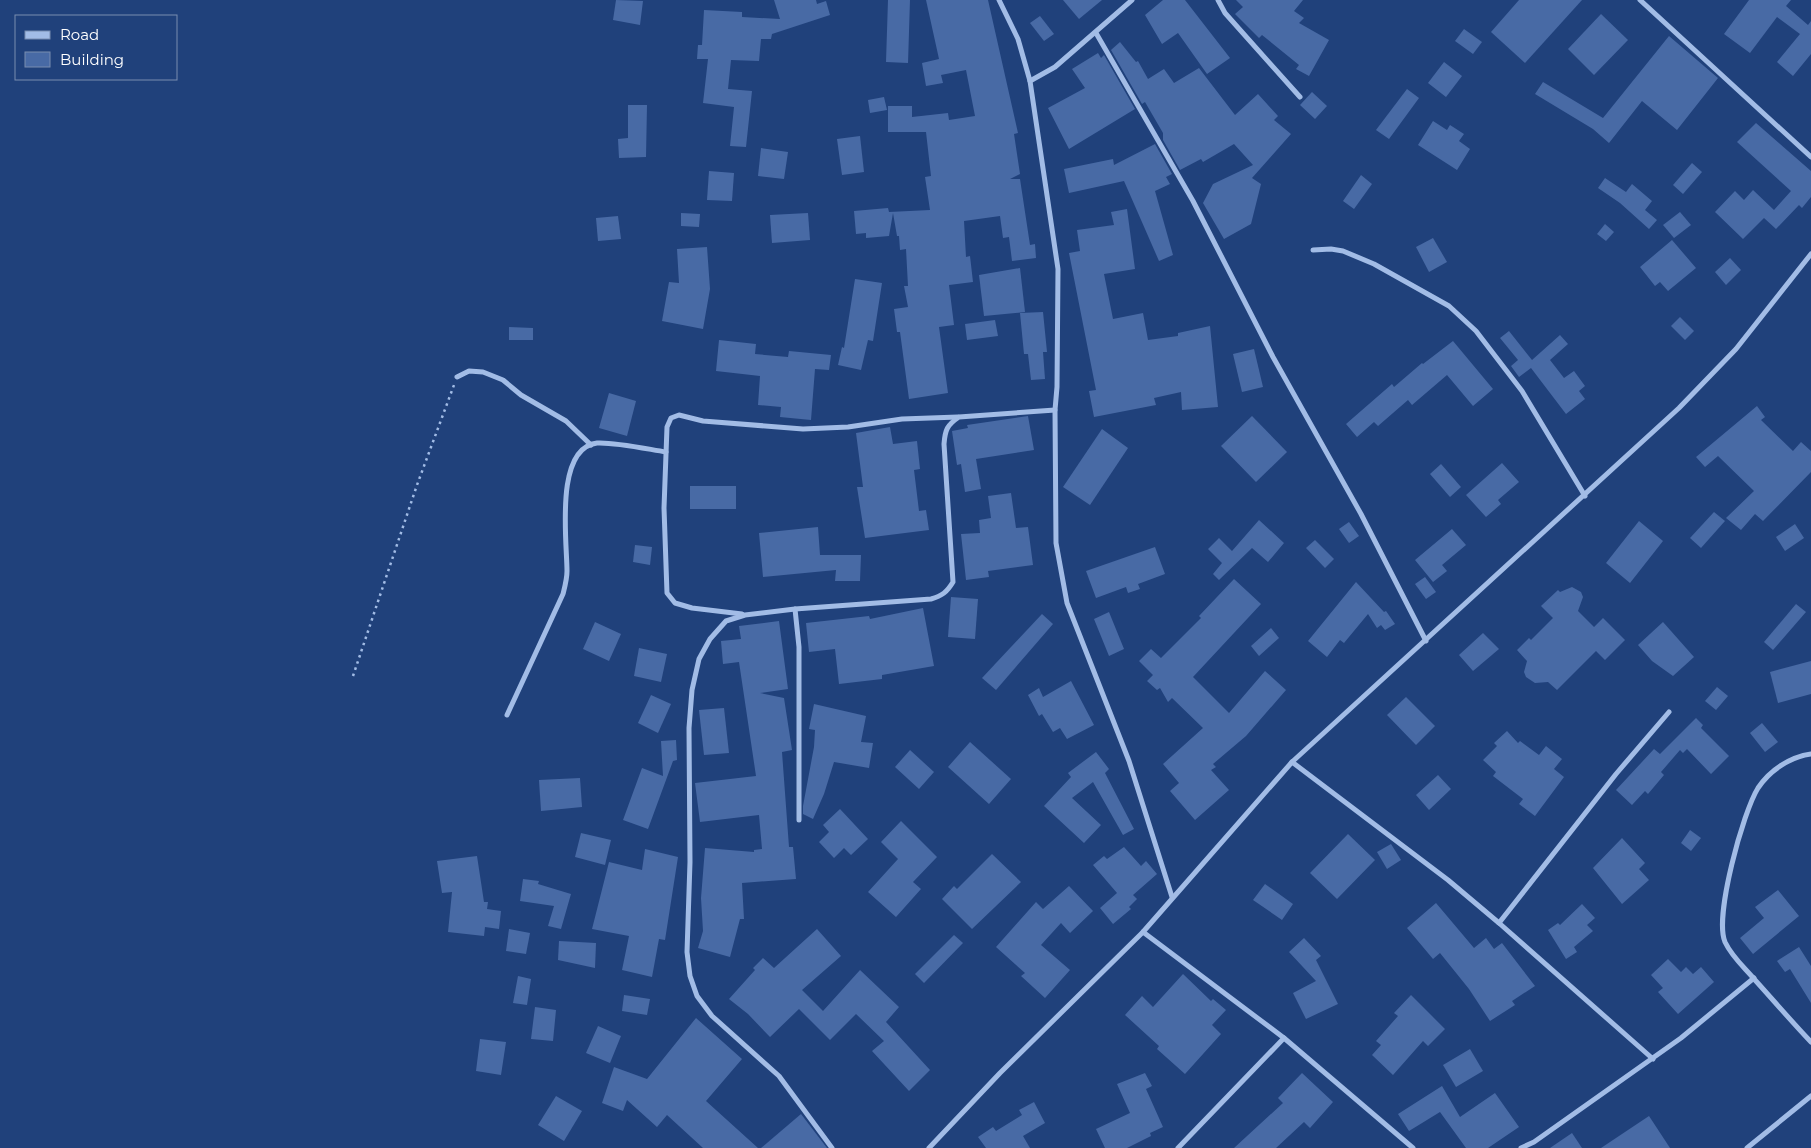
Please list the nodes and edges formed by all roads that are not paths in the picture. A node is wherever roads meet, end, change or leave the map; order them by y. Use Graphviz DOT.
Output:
graph roads {
  1 [pos="998,0"];
  2 [pos="1132,0"];
  3 [pos="1218,0"];
  4 [pos="1640,0"];
  5 [pos="1096,33"];
  6 [pos="1030,81"];
  7 [pos="1300,97"];
  8 [pos="1811,157"];
  9 [pos="1313,250"];
  10 [pos="1811,254"];
  11 [pos="457,377"];
  12 [pos="1055,410"];
  13 [pos="959,417"];
  14 [pos="591,446"];
  15 [pos="666,452"];
  16 [pos="1585,496"];
  17 [pos="795,608"];
  18 [pos="745,614"];
  19 [pos="1426,641"];
  20 [pos="1669,712"];
  21 [pos="507,716"];
  22 [pos="1811,754"];
  23 [pos="1292,762"];
  24 [pos="799,820"];
  25 [pos="1172,897"];
  26 [pos="1499,923"];
  27 [pos="1143,932"];
  28 [pos="1754,978"];
  29 [pos="1284,1038"];
  30 [pos="1811,1042"];
  31 [pos="1653,1059"];
  32 [pos="1811,1096"];
  33 [pos="832,1148"];
  34 [pos="929,1148"];
  35 [pos="1178,1148"];
  36 [pos="1413,1148"];
  37 [pos="1521,1148"];
  38 [pos="1747,1148"];
  1 -- 6 [label="street"];
  2 -- 5 [label="street"];
  3 -- 7 [label="street"];
  4 -- 8 [label="street"];
  5 -- 6 [label="street"];
  5 -- 19 [label="street"];
  6 -- 12 [label="street"];
  9 -- 16 [label="street"];
  10 -- 16 [label="street"];
  11 -- 14 [label="street"];
  12 -- 13 [label="street"];
  12 -- 25 [label="street"];
  13 -- 15 [label="street"];
  13 -- 17 [label="street"];
  14 -- 15 [label="street"];
  14 -- 21 [label="street"];
  15 -- 18 [label="street"];
  16 -- 19 [label="street"];
  17 -- 18 [label="street"];
  17 -- 24 [label="street"];
  18 -- 33 [label="street"];
  19 -- 23 [label="street"];
  20 -- 26 [label="street"];
  22 -- 28 [label="street"];
  23 -- 25 [label="street"];
  23 -- 26 [label="street"];
  25 -- 27 [label="street"];
  26 -- 31 [label="street"];
  27 -- 29 [label="street"];
  27 -- 34 [label="street"];
  28 -- 30 [label="street"];
  28 -- 31 [label="street"];
  29 -- 35 [label="street"];
  29 -- 36 [label="street"];
  31 -- 37 [label="street"];
  32 -- 38 [label="street"];
}
